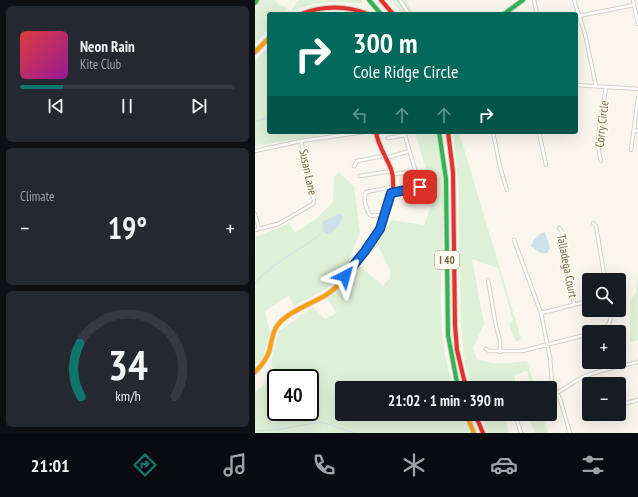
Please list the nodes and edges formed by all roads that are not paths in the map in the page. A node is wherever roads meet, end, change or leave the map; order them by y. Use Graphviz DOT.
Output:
graph roads {
  1 [pos="257,0"];
  2 [pos="369,0"];
  3 [pos="381,0"];
  4 [pos="400,0"];
  5 [pos="523,0"];
  6 [pos="534,0"];
  7 [pos="574,0"];
  8 [pos="633,0"];
  9 [pos="255,3"];
  10 [pos="634,5"];
  11 [pos="307,12"];
  12 [pos="363,12"];
  13 [pos="379,12"];
  14 [pos="391,12"];
  15 [pos="408,12"];
  16 [pos="507,12"];
  17 [pos="537,12"];
  18 [pos="578,12"];
  19 [pos="578,13"];
  20 [pos="579,16"];
  21 [pos="638,24"];
  22 [pos="267,40"];
  23 [pos="255,52"];
  24 [pos="578,85"];
  25 [pos="596,86"];
  26 [pos="606,87"];
  27 [pos="638,89"];
  28 [pos="638,98"];
  29 [pos="634,130"];
  30 [pos="638,131"];
  31 [pos="350,134"];
  32 [pos="376,134"];
  33 [pos="401,134"];
  34 [pos="404,134"];
  35 [pos="439,134"];
  36 [pos="448,134"];
  37 [pos="493,134"];
  38 [pos="539,134"];
  39 [pos="388,138"];
  40 [pos="301,141"];
  41 [pos="631,150"];
  42 [pos="255,151"];
  43 [pos="410,151"];
  44 [pos="384,157"];
  45 [pos="601,161"];
  46 [pos="546,165"];
  47 [pos="354,166"];
  48 [pos="391,171"];
  49 [pos="415,171"];
  50 [pos="396,174"];
  51 [pos="360,176"];
  52 [pos="392,187"];
  53 [pos="507,190"];
  54 [pos="391,193"];
  55 [pos="255,214"];
  56 [pos="384,214"];
  57 [pos="593,223"];
  58 [pos="559,228"];
  59 [pos="259,229"];
  60 [pos="255,230"];
  61 [pos="514,240"];
  62 [pos="604,273"];
  63 [pos="488,280"];
  64 [pos="582,302"];
  65 [pos="574,304"];
  66 [pos="541,313"];
  67 [pos="582,336"];
  68 [pos="547,344"];
  69 [pos="486,349"];
  70 [pos="500,352"];
  71 [pos="638,362"];
  72 [pos="255,372"];
  73 [pos="456,381"];
  74 [pos="464,381"];
  75 [pos="552,381"];
  76 [pos="557,393"];
  77 [pos="638,400"];
  78 [pos="626,403"];
  79 [pos="469,421"];
  80 [pos="478,421"];
  81 [pos="517,421"];
  82 [pos="474,433"];
  83 [pos="483,433"];
  84 [pos="521,433"];
  85 [pos="570,433"];
  1 -- 9 [label="main road"];
  2 -- 13 [label="main road"];
  3 -- 14 [label="main road"];
  4 -- 15 [label="street"];
  5 -- 16 [label="main road"];
  6 -- 17 [label="street"];
  7 -- 18 [label="street"];
  8 -- 10 [label="street"];
  10 -- 20 [label="street"];
  10 -- 21 [label="street"];
  11 -- 12 [label="main road"];
  19 -- 20 [label="street"];
  20 -- 25 [label="street"];
  22 -- 23 [label="main road"];
  24 -- 25 [label="street"];
  25 -- 26 [label="street"];
  26 -- 27 [label="street"];
  26 -- 45 [label="street, Corry Circle"];
  28 -- 29 [label="street"];
  29 -- 30 [label="street"];
  29 -- 41 [label="street"];
  31 -- 40 [label="street"];
  32 -- 44 [label="main road"];
  33 -- 39 [label="street"];
  34 -- 43 [label="street"];
  35 -- 73 [label="main road, I 40"];
  36 -- 74 [label="main road, I 40"];
  37 -- 53 [label="street"];
  38 -- 46 [label="street"];
  40 -- 42 [label="street"];
  40 -- 59 [label="street, Susan Lane"];
  43 -- 44 [label="street"];
  43 -- 49 [label="street"];
  44 -- 47 [label="street"];
  44 -- 48 [label="main road"];
  48 -- 51 [label="street"];
  48 -- 52 [label="main road"];
  49 -- 50 [label="street"];
  49 -- 54 [label="street"];
  52 -- 54 [label="main road"];
  52 -- 56 [label="street"];
  54 -- 56 [label="main road"];
  55 -- 59 [label="street"];
  56 -- 72 [label="main road"];
  57 -- 62 [label="street"];
  58 -- 65 [label="street, Talladega Court"];
  59 -- 60 [label="street"];
  61 -- 66 [label="street"];
  63 -- 70 [label="street"];
  64 -- 65 [label="street"];
  65 -- 66 [label="street"];
  66 -- 68 [label="street"];
  67 -- 68 [label="street"];
  68 -- 70 [label="street"];
  68 -- 75 [label="street"];
  69 -- 70 [label="street"];
  71 -- 76 [label="street"];
  76 -- 85 [label="street"];
  77 -- 78 [label="street"];
  79 -- 82 [label="main road"];
  80 -- 83 [label="main road"];
  81 -- 84 [label="street"];
}
